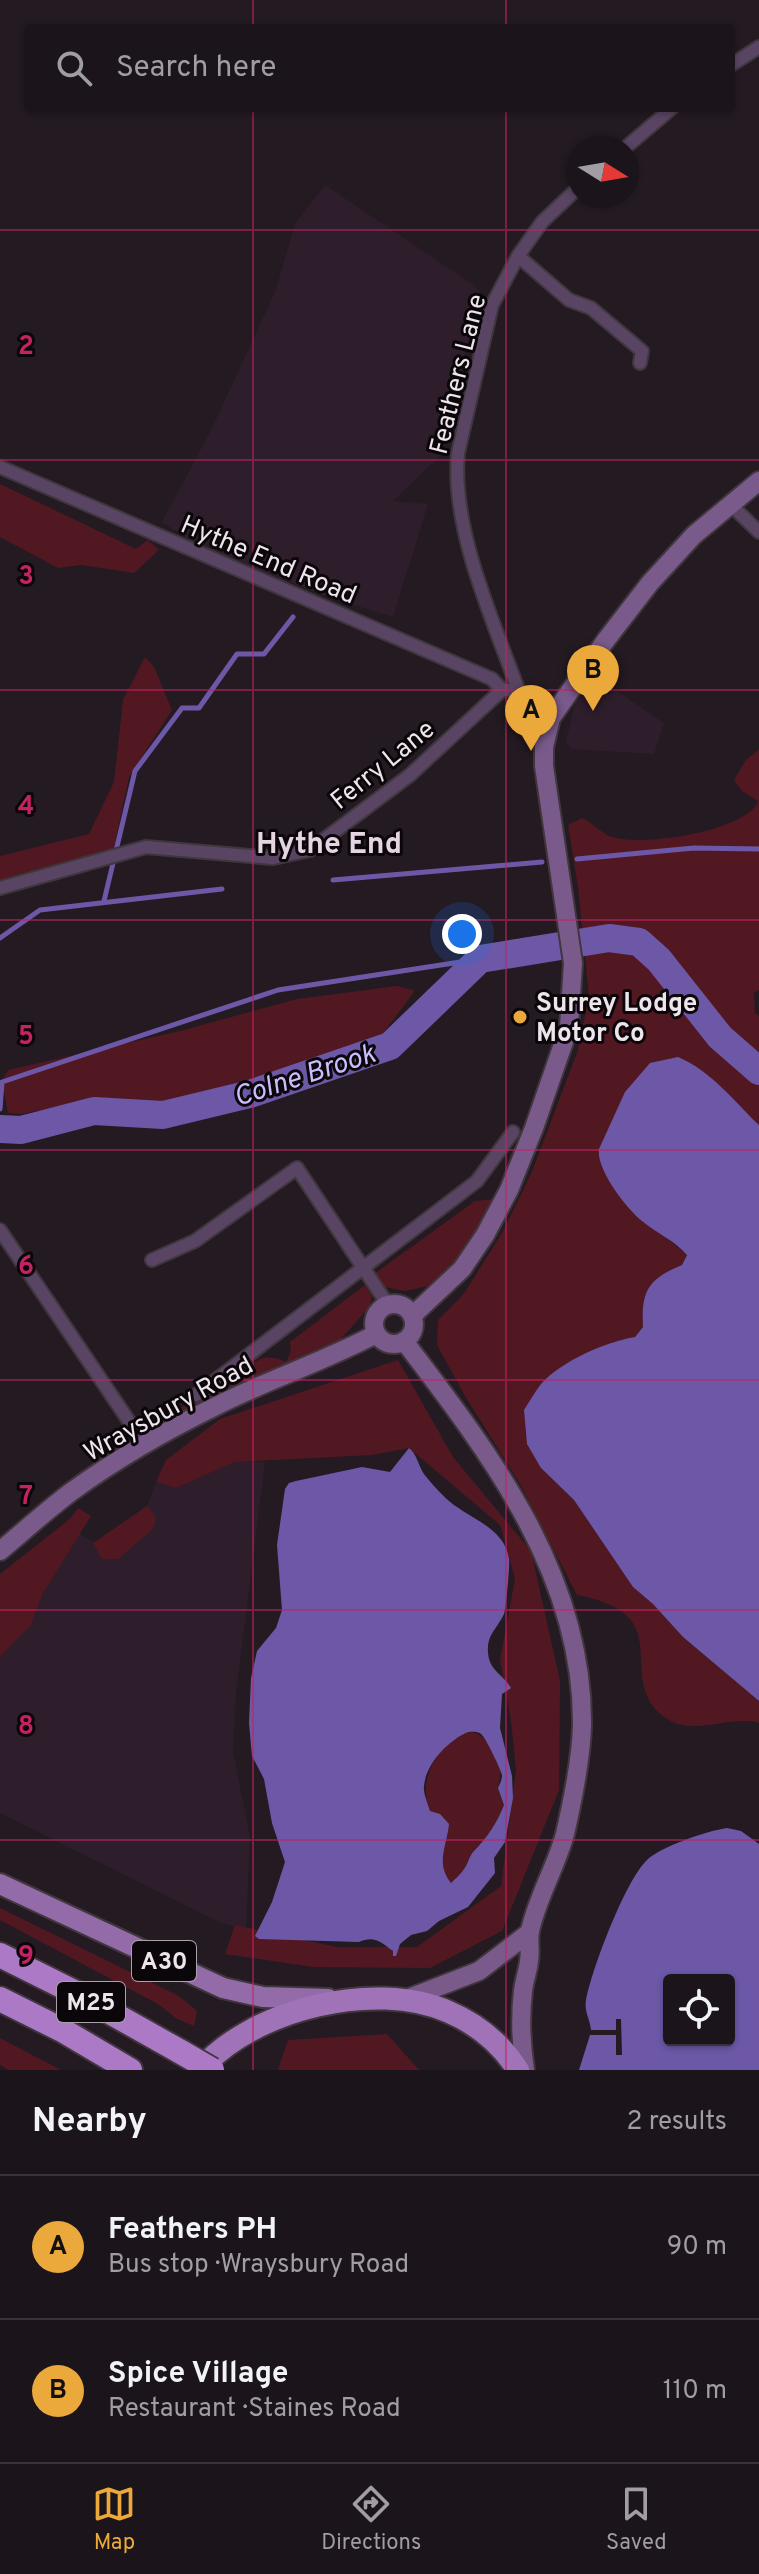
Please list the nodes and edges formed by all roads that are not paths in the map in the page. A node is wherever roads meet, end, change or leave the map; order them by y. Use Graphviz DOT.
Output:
graph roads {
  1 [pos="759,47"];
  2 [pos="735,62"];
  3 [pos="667,112"];
  4 [pos="639,136"];
  5 [pos="567,198"];
  6 [pos="518,256"];
  7 [pos="640,363"];
  8 [pos="0,467"];
  9 [pos="759,481"];
  10 [pos="730,504"];
  11 [pos="759,532"];
  12 [pos="518,689"];
  13 [pos="502,690"];
  14 [pos="551,718"];
  15 [pos="0,888"];
  16 [pos="513,1132"];
  17 [pos="0,1230"];
  18 [pos="152,1260"];
  19 [pos="364,1267"];
  20 [pos="388,1305"];
  21 [pos="412,1316"];
  22 [pos="376,1334"];
  23 [pos="404,1341"];
  24 [pos="196,1395"];
  25 [pos="145,1445"];
  26 [pos="0,1551"];
  27 [pos="0,1884"];
  28 [pos="530,1932"];
  29 [pos="0,1955"];
  30 [pos="0,1999"];
  31 [pos="338,1999"];
  32 [pos="404,2000"];
  33 [pos="130,2070"];
  34 [pos="200,2070"];
  35 [pos="212,2070"];
  36 [pos="518,2070"];
  37 [pos="525,2070"];
  1 -- 2 [label="street"];
  3 -- 4 [label="street"];
  5 -- 6 [label="street, Feathers Lane"];
  6 -- 7 [label="street"];
  6 -- 12 [label="street, Feathers Lane"];
  8 -- 13 [label="street, Hythe End Road"];
  9 -- 10 [label="main road"];
  10 -- 11 [label="street"];
  10 -- 14 [label="main road"];
  12 -- 13 [label="street"];
  12 -- 14 [label="street, Feathers Lane"];
  13 -- 15 [label="street, Ferry Lane"];
  14 -- 21 [label="main road"];
  16 -- 19 [label="street, Wraysbury Road"];
  17 -- 25 [label="street"];
  18 -- 19 [label="street"];
  19 -- 20 [label="street"];
  19 -- 24 [label="street, Wraysbury Road"];
  20 -- 21 [label="main road"];
  20 -- 22 [label="main road"];
  21 -- 23 [label="main road"];
  22 -- 23 [label="main road"];
  22 -- 25 [label="main road, Wraysbury Road"];
  23 -- 28 [label="main road"];
  25 -- 26 [label="main road, Wraysbury Road"];
  27 -- 31 [label="main road, A30"];
  28 -- 32 [label="main road"];
  28 -- 37 [label="main road"];
  29 -- 35 [label="highway, M25, bridge"];
  30 -- 33 [label="highway, M25"];
  31 -- 32 [label="highway"];
  31 -- 34 [label="highway"];
  32 -- 36 [label="highway"];
}
